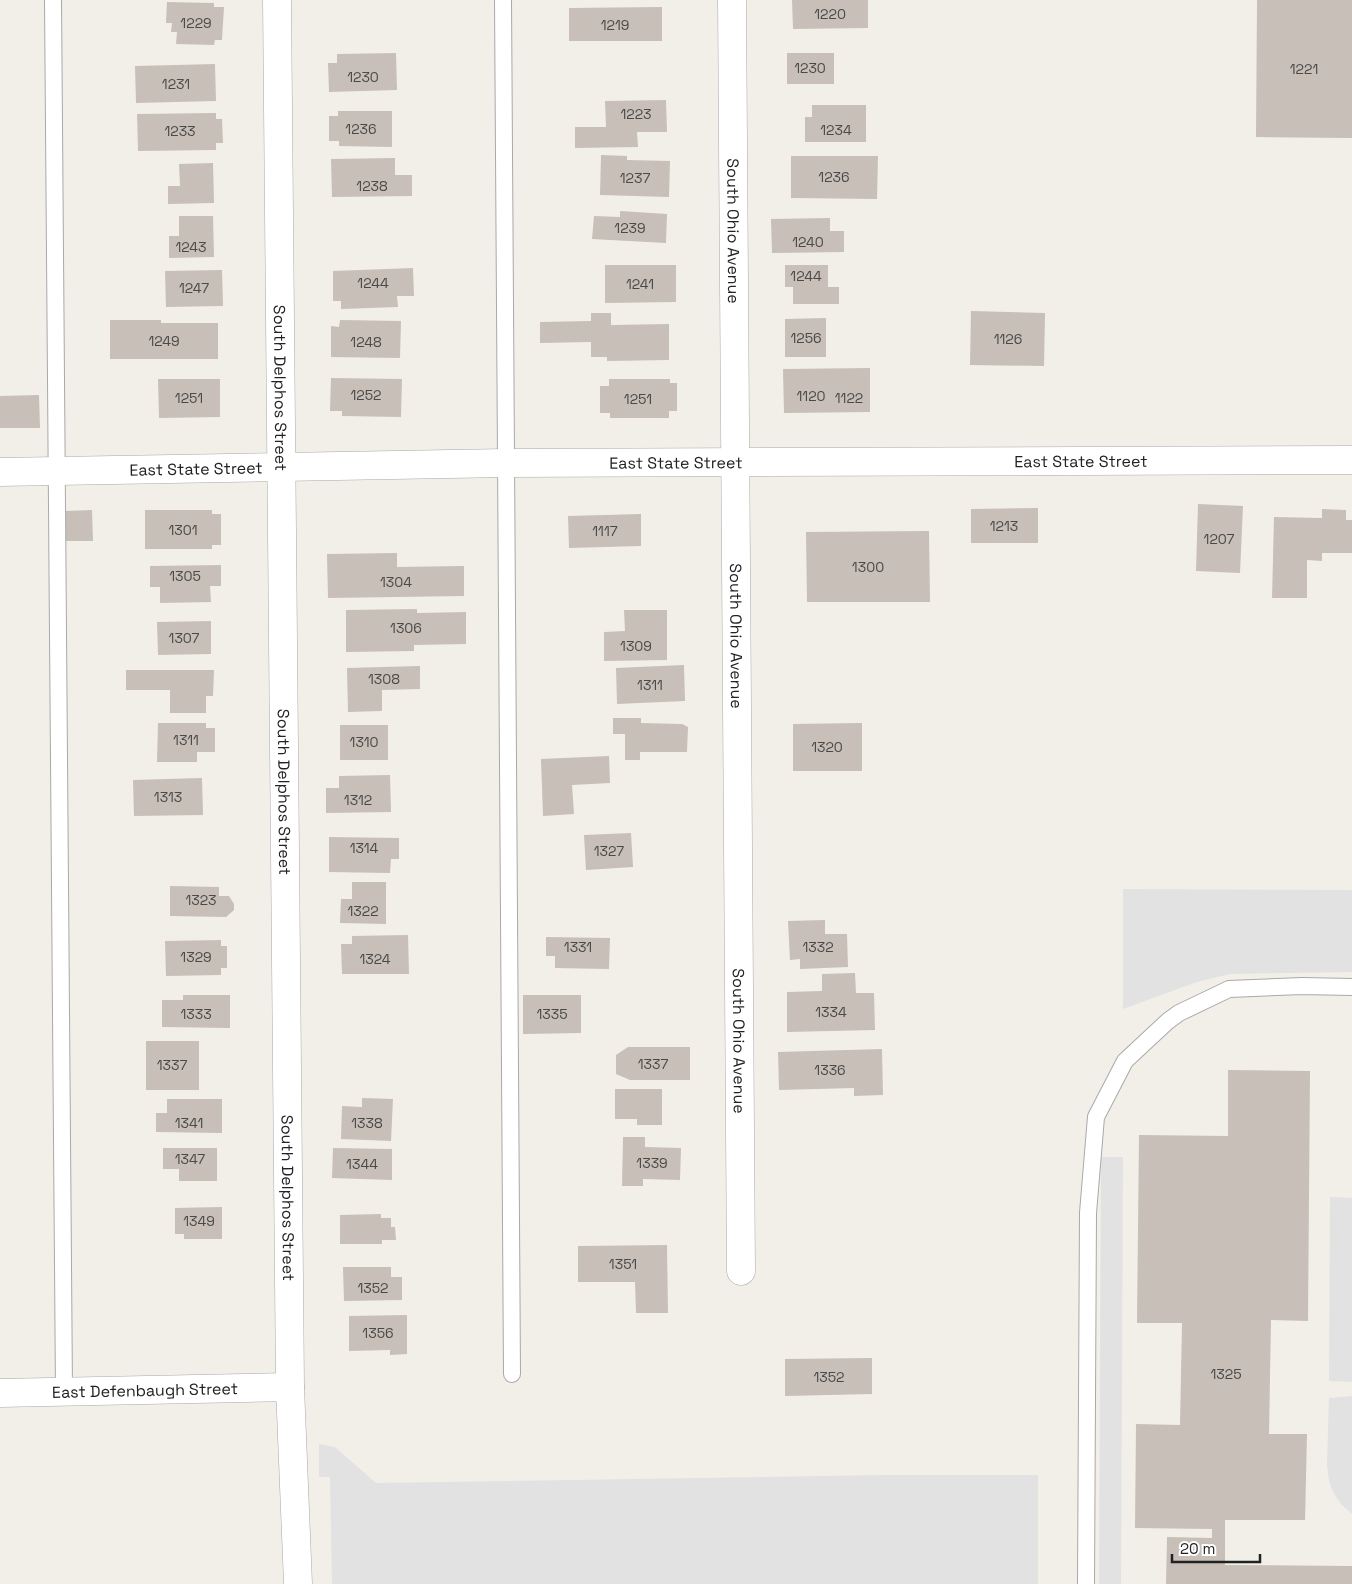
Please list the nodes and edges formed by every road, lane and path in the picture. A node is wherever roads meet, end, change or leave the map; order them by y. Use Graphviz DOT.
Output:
graph roads {
  1 [pos="53,0"];
  2 [pos="277,0"];
  3 [pos="503,0"];
  4 [pos="732,0"];
  5 [pos="1352,460"];
  6 [pos="736,462"];
  7 [pos="506,463"];
  8 [pos="281,466"];
  9 [pos="57,471"];
  10 [pos="0,472"];
  11 [pos="1352,987"];
  12 [pos="741,1271"];
  13 [pos="512,1374"];
  14 [pos="290,1387"];
  15 [pos="64,1392"];
  16 [pos="0,1393"];
  17 [pos="298,1584"];
  18 [pos="1086,1584"];
  1 -- 9 [label="lane"];
  2 -- 8 [label="street, South Delphos Street"];
  3 -- 7 [label="lane"];
  4 -- 6 [label="street, South Ohio Avenue"];
  5 -- 6 [label="street, East State Street"];
  6 -- 7 [label="street, East State Street"];
  6 -- 12 [label="street, South Ohio Avenue"];
  7 -- 8 [label="street, East State Street"];
  7 -- 13 [label="lane"];
  8 -- 9 [label="street, East State Street"];
  8 -- 14 [label="street, South Delphos Street"];
  9 -- 10 [label="street, East State Street"];
  9 -- 15 [label="lane"];
  11 -- 18 [label="lane"];
  14 -- 15 [label="street, East Defenbaugh Street"];
  14 -- 17 [label="street, South Delphos Street"];
  15 -- 16 [label="street, East Defenbaugh Street"];
}
